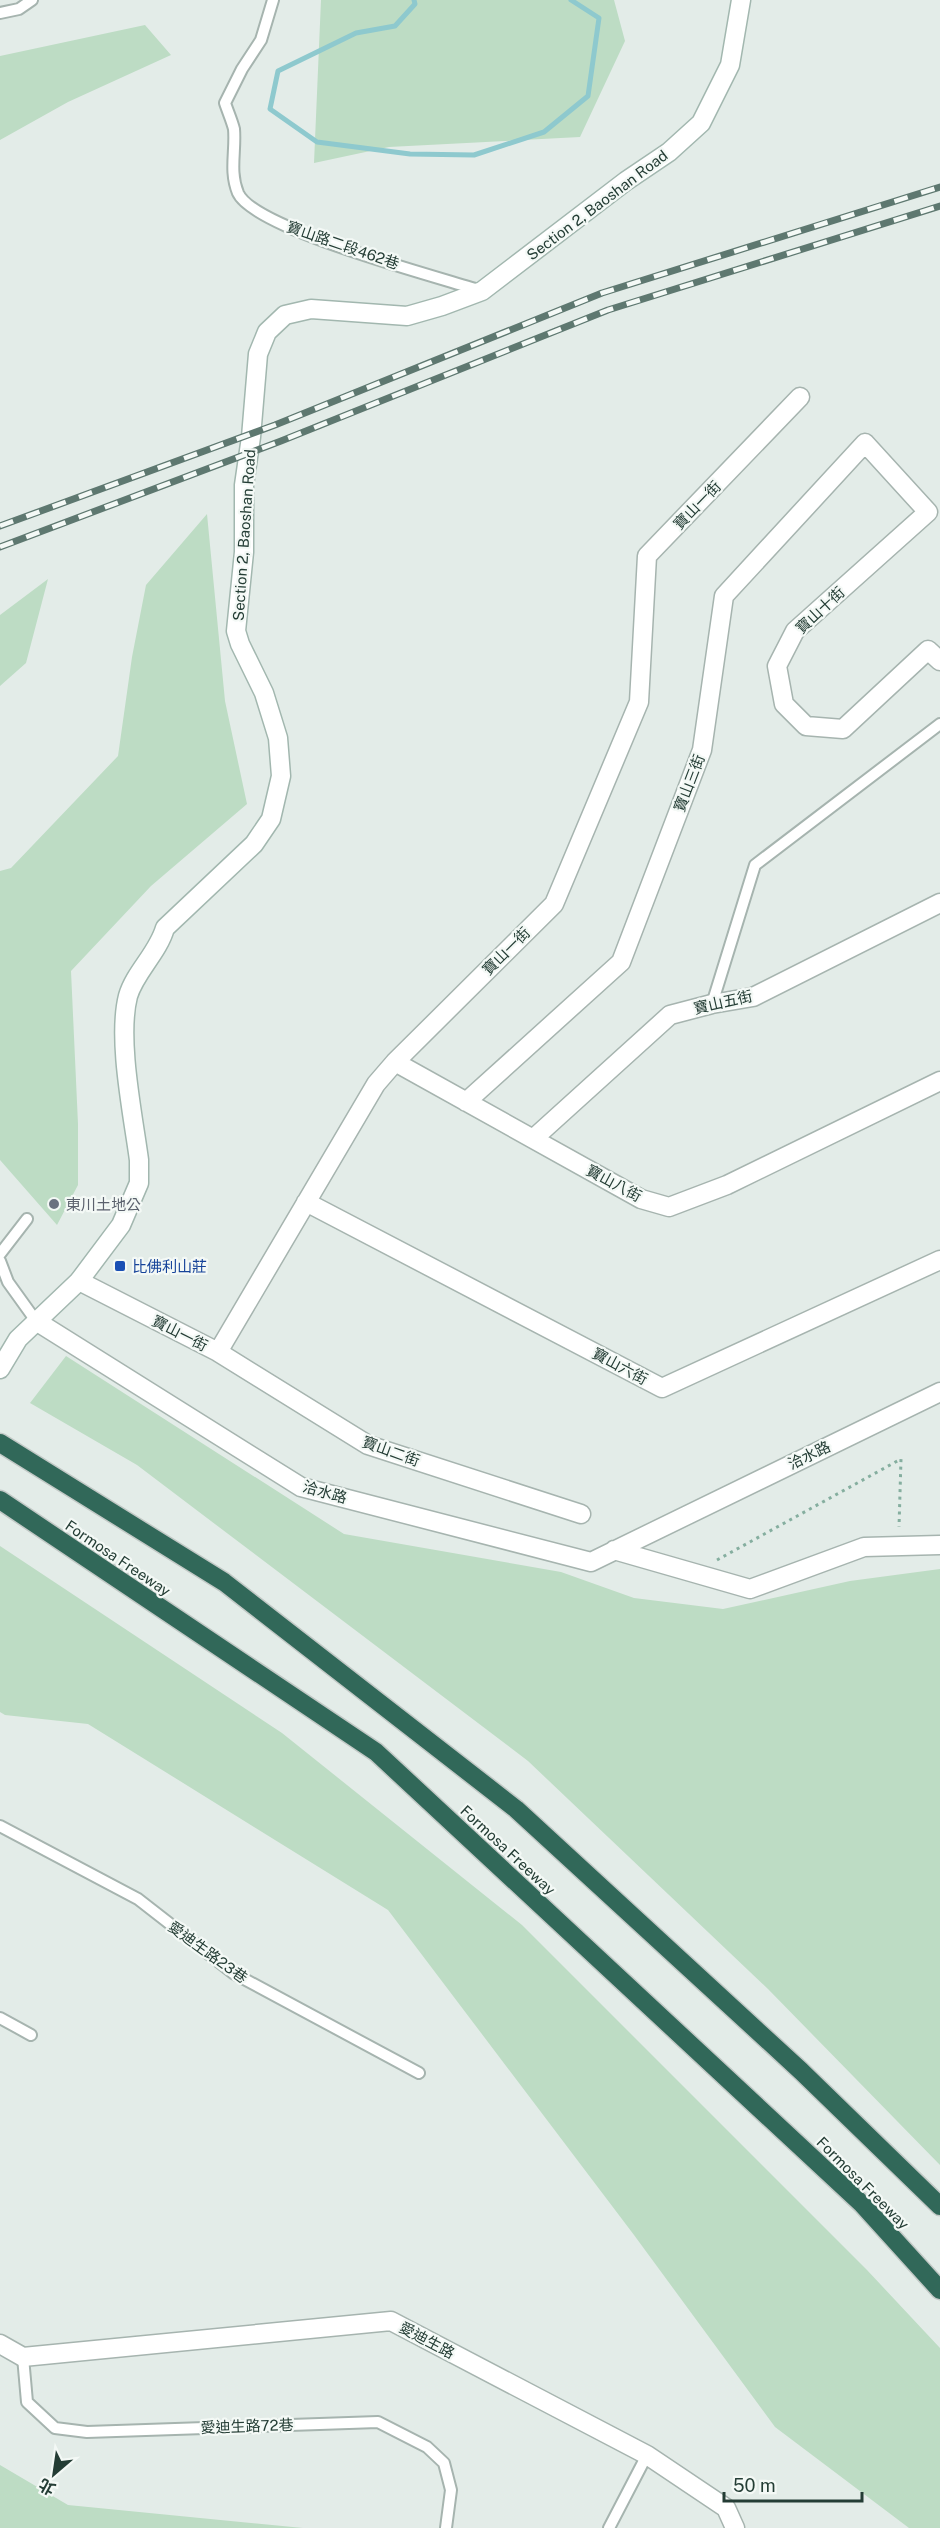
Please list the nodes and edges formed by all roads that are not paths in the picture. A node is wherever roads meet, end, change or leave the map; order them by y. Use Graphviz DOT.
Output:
graph roads {
  1 [pos="32,0"];
  2 [pos="273,0"];
  3 [pos="741,0"];
  4 [pos="0,14"];
  5 [pos="482,291"];
  6 [pos="800,397"];
  7 [pos="866,443"];
  8 [pos="940,661"];
  9 [pos="940,724"];
  10 [pos="940,903"];
  11 [pos="712,1004"];
  12 [pos="395,1062"];
  13 [pos="940,1081"];
  14 [pos="466,1102"];
  15 [pos="533,1139"];
  16 [pos="306,1202"];
  17 [pos="27,1219"];
  18 [pos="0,1254"];
  19 [pos="940,1260"];
  20 [pos="0,1261"];
  21 [pos="79,1281"];
  22 [pos="36,1321"];
  23 [pos="218,1352"];
  24 [pos="0,1370"];
  25 [pos="940,1392"];
  26 [pos="0,1443"];
  27 [pos="0,1500"];
  28 [pos="581,1514"];
  29 [pos="940,1545"];
  30 [pos="614,1550"];
  31 [pos="0,1826"];
  32 [pos="0,2018"];
  33 [pos="31,2035"];
  34 [pos="419,2073"];
  35 [pos="940,2206"];
  36 [pos="940,2290"];
  37 [pos="0,2344"];
  38 [pos="23,2357"];
  39 [pos="647,2455"];
  40 [pos="446,2528"];
  41 [pos="609,2528"];
  42 [pos="735,2528"];
  1 -- 4 [label="lane"];
  2 -- 5 [label="lane, 寶山路二段462巷"];
  3 -- 5 [label="street, Section 2, Baoshan Road"];
  5 -- 21 [label="street, Section 2, Baoshan Road"];
  6 -- 12 [label="street, 寶山一街"];
  7 -- 8 [label="street, 寶山十街"];
  7 -- 14 [label="street, 寶山三街"];
  9 -- 11 [label="lane"];
  10 -- 11 [label="street, 寶山五街"];
  11 -- 15 [label="street, 寶山五街"];
  12 -- 14 [label="street, 寶山八街"];
  12 -- 16 [label="street, 寶山一街"];
  13 -- 15 [label="street, 寶山八街"];
  14 -- 15 [label="street, 寶山八街"];
  16 -- 19 [label="street, 寶山六街"];
  16 -- 23 [label="street, 寶山一街"];
  17 -- 18 [label="lane"];
  20 -- 22 [label="lane"];
  21 -- 22 [label="street, Section 2, Baoshan Road"];
  21 -- 23 [label="street, 寶山一街"];
  22 -- 24 [label="street, Section 2, Baoshan Road"];
  22 -- 30 [label="street, 洽水路"];
  23 -- 28 [label="street, 寶山二街"];
  25 -- 30 [label="street, 洽水路"];
  26 -- 35 [label="highway"];
  27 -- 36 [label="highway, Formosa Freeway"];
  29 -- 30 [label="street"];
  31 -- 34 [label="lane, 愛迪生路23巷"];
  32 -- 33 [label="lane"];
  37 -- 38 [label="street"];
  38 -- 39 [label="street, 愛迪生路"];
  38 -- 40 [label="lane, 愛迪生路72巷"];
  39 -- 41 [label="lane"];
  39 -- 42 [label="street, 愛迪生路"];
}
